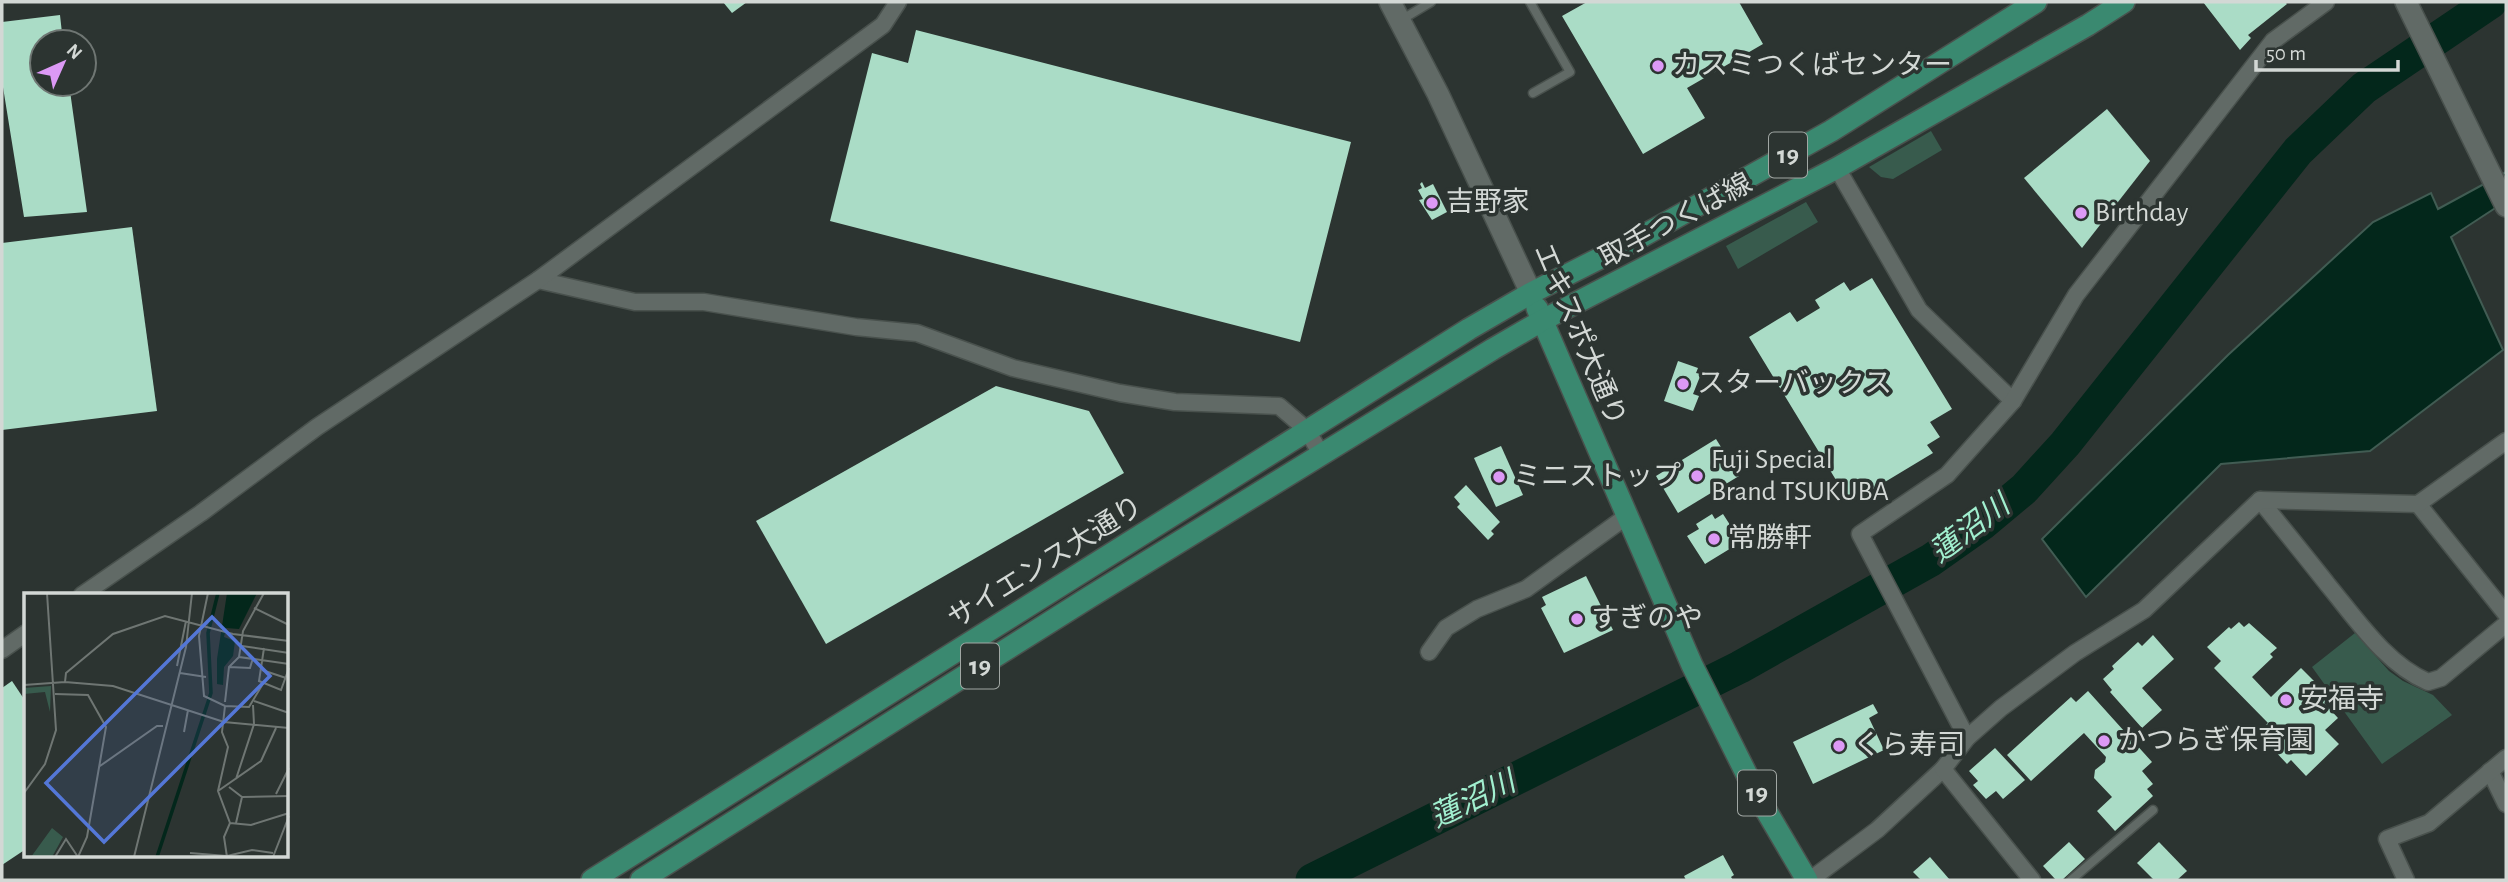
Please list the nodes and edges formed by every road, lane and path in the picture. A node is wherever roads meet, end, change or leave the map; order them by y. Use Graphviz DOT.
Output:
graph roads {
  1 [pos="898,2"];
  2 [pos="1431,2"];
  3 [pos="1530,2"];
  4 [pos="2036,2"];
  5 [pos="2124,2"];
  6 [pos="2326,2"];
  7 [pos="2406,2"];
  8 [pos="1395,11"];
  9 [pos="1533,93"];
  10 [pos="1837,168"];
  11 [pos="2506,206"];
  12 [pos="538,280"];
  13 [pos="1531,293"];
  14 [pos="1543,320"];
  15 [pos="2014,401"];
  16 [pos="1307,430"];
  17 [pos="2506,440"];
  18 [pos="1322,456"];
  19 [pos="2260,500"];
  20 [pos="2418,504"];
  21 [pos="1627,516"];
  22 [pos="85,593"];
  23 [pos="2506,614"];
  24 [pos="2506,624"];
  25 [pos="24,634"];
  26 [pos="2,650"];
  27 [pos="1429,652"];
  28 [pos="1967,738"];
  29 [pos="2506,758"];
  30 [pos="1943,769"];
  31 [pos="2490,771"];
  32 [pos="2506,804"];
  33 [pos="2153,810"];
  34 [pos="592,880"];
  35 [pos="641,880"];
  36 [pos="1809,880"];
  37 [pos="2032,880"];
  38 [pos="2071,880"];
  39 [pos="2406,880"];
  1 -- 12 [label="street"];
  2 -- 8 [label="lane"];
  3 -- 9 [label="lane"];
  4 -- 13 [label="main road, 取手つくば線 / 19"];
  5 -- 10 [label="main road, 取手つくば線 / 19"];
  6 -- 15 [label="street"];
  7 -- 11 [label="main road"];
  8 -- 13 [label="main road, エキスポ大通り"];
  10 -- 14 [label="main road, 取手つくば線 / 19"];
  10 -- 15 [label="street"];
  12 -- 16 [label="street"];
  12 -- 22 [label="street"];
  13 -- 14 [label="main road, エキスポ大通り / 19"];
  13 -- 16 [label="main road, サイエンス大通り / 19"];
  14 -- 18 [label="main road, サイエンス大通り / 19"];
  14 -- 21 [label="main road, エキスポ大通り / 19"];
  15 -- 28 [label="street"];
  16 -- 18 [label="street"];
  16 -- 34 [label="main road, サイエンス大通り / 19"];
  17 -- 20 [label="street"];
  18 -- 35 [label="main road, サイエンス大通り / 19"];
  19 -- 20 [label="street"];
  19 -- 24 [label="street"];
  19 -- 28 [label="street"];
  20 -- 23 [label="street"];
  21 -- 27 [label="street"];
  21 -- 36 [label="main road, エキスポ大通り / 19"];
  25 -- 26 [label="street"];
  28 -- 30 [label="street"];
  29 -- 31 [label="street"];
  30 -- 36 [label="street"];
  30 -- 37 [label="street"];
  31 -- 32 [label="street"];
  31 -- 39 [label="street"];
  33 -- 38 [label="lane"];
}
